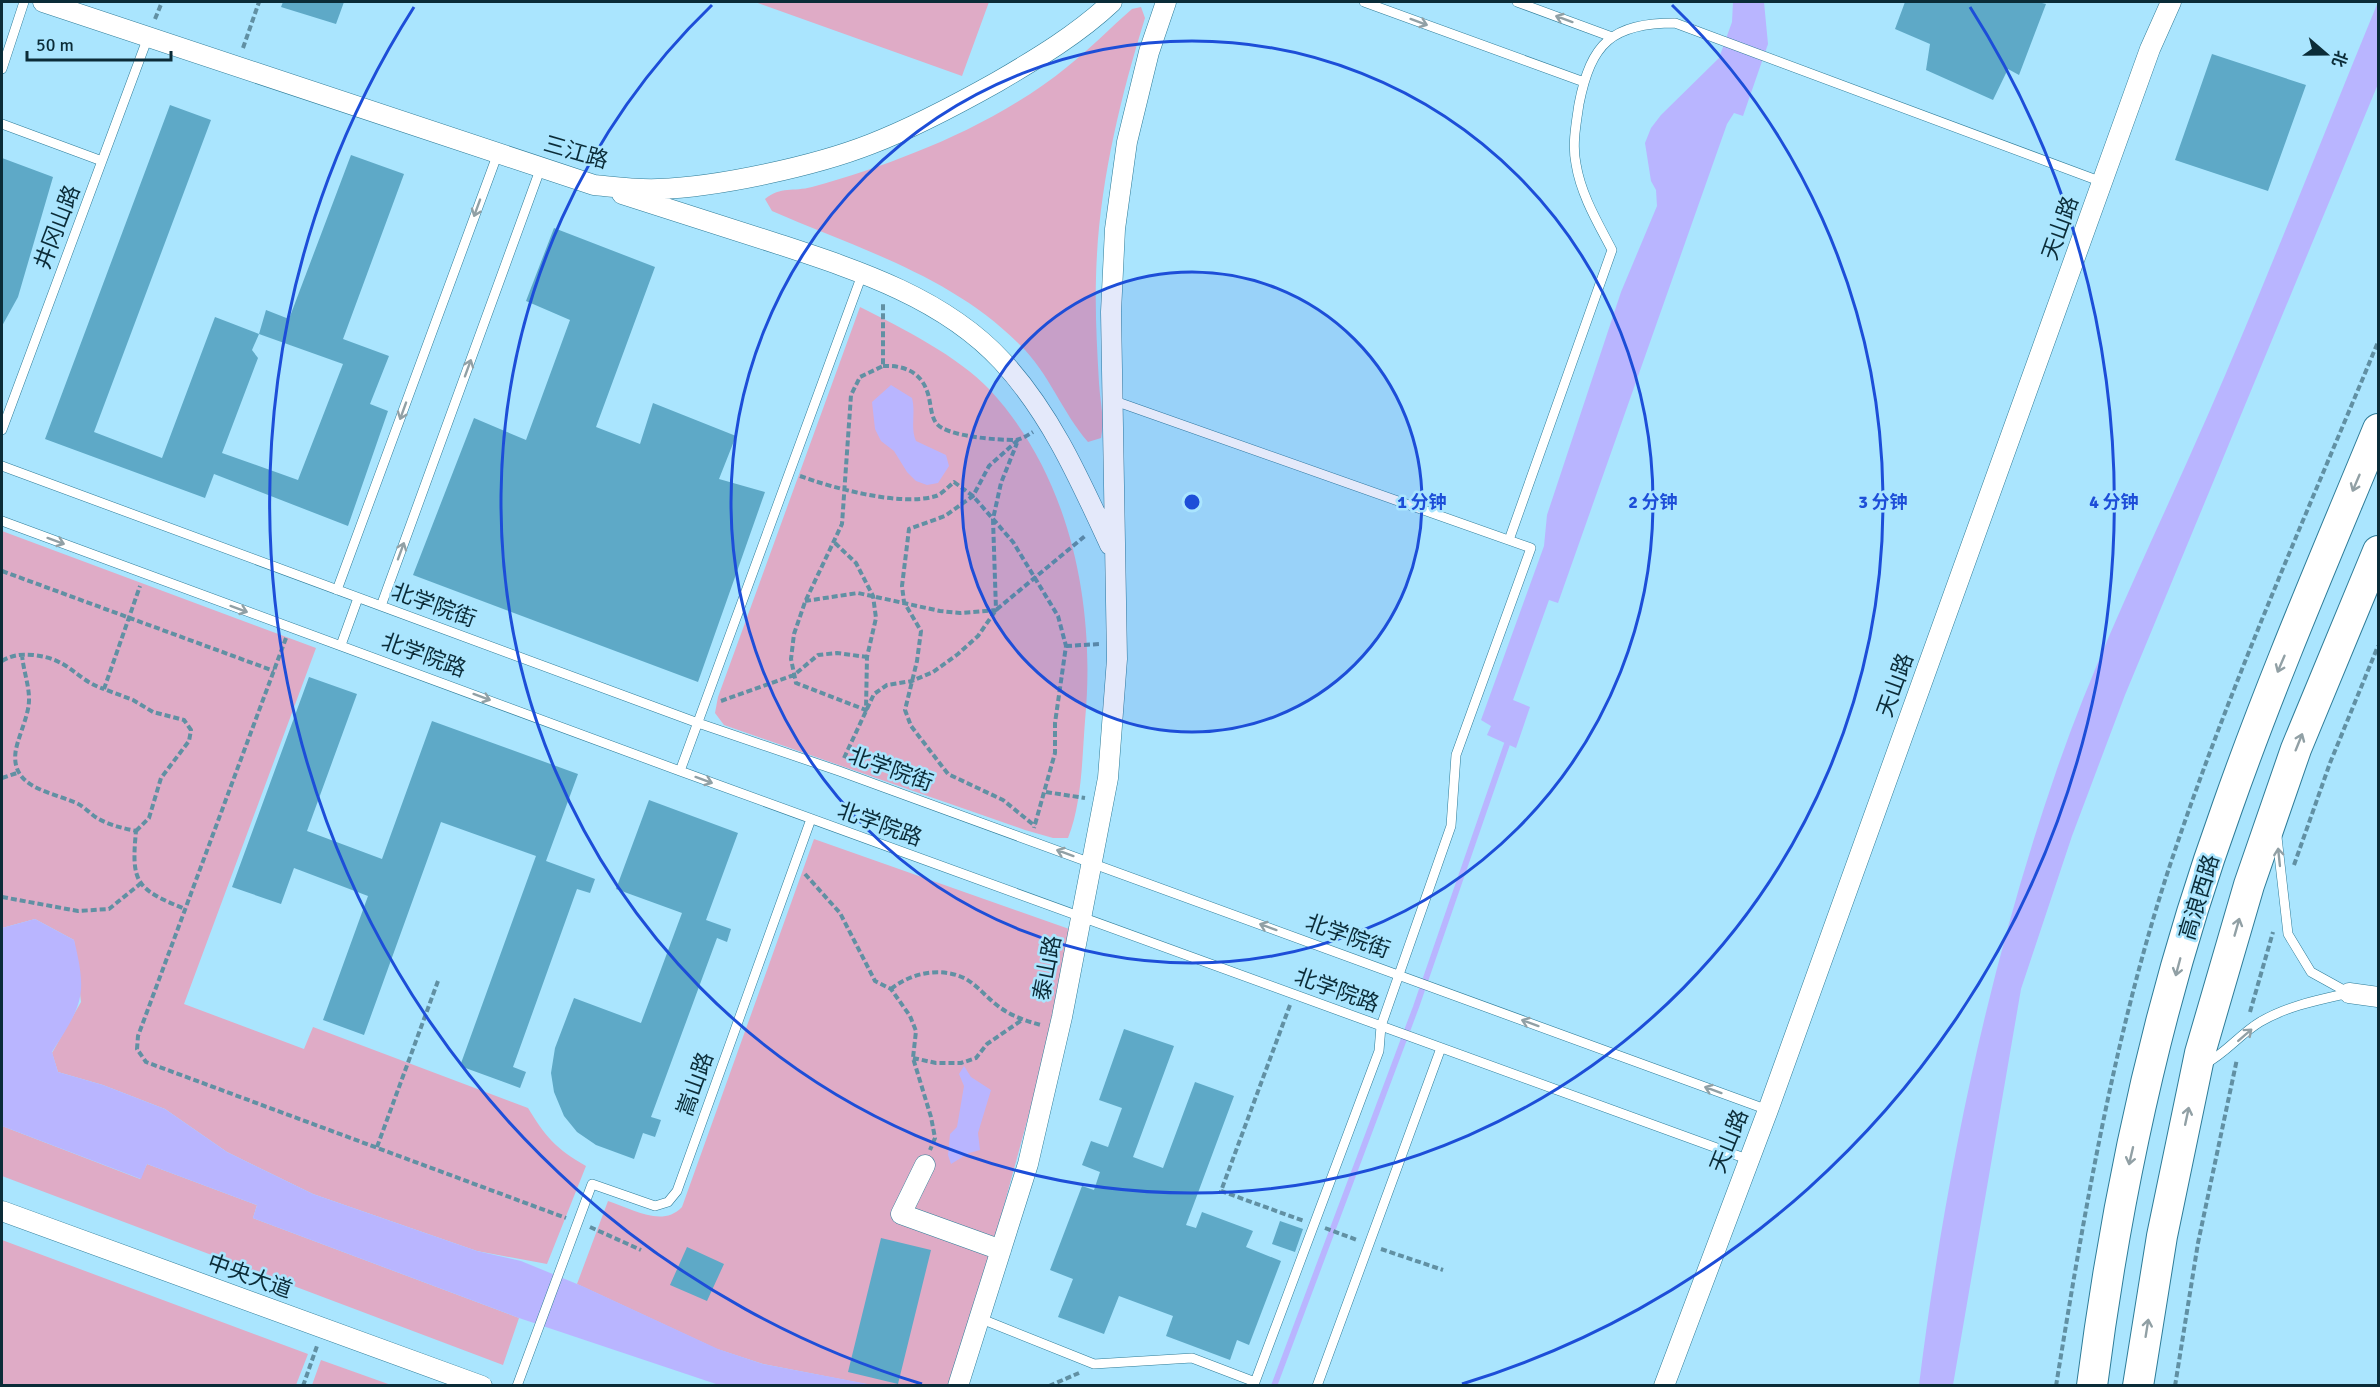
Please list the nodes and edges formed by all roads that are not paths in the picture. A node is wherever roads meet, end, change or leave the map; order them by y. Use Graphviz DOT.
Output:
graph roads {
  1 [pos="24,2"];
  2 [pos="43,2"];
  3 [pos="1112,2"];
  4 [pos="1166,2"];
  5 [pos="1364,2"];
  6 [pos="1517,2"];
  7 [pos="2171,2"];
  8 [pos="148,37"];
  9 [pos="1612,37"];
  10 [pos="2,69"];
  11 [pos="1584,82"];
  12 [pos="2,123"];
  13 [pos="498,153"];
  14 [pos="102,161"];
  15 [pos="541,167"];
  16 [pos="2102,182"];
  17 [pos="594,185"];
  18 [pos="863,272"];
  19 [pos="1112,400"];
  20 [pos="2379,429"];
  21 [pos="2,430"];
  22 [pos="2,466"];
  23 [pos="2,521"];
  24 [pos="1509,540"];
  25 [pos="2379,551"];
  26 [pos="1113,553"];
  27 [pos="337,590"];
  28 [pos="358,598"];
  29 [pos="381,606"];
  30 [pos="341,645"];
  31 [pos="698,723"];
  32 [pos="680,771"];
  33 [pos="2275,809"];
  34 [pos="811,819"];
  35 [pos="1092,863"];
  36 [pos="1082,918"];
  37 [pos="1398,975"];
  38 [pos="2349,993"];
  39 [pos="2379,997"];
  40 [pos="1381,1026"];
  41 [pos="1441,1048"];
  42 [pos="2197,1068"];
  43 [pos="1768,1110"];
  44 [pos="1747,1159"];
  45 [pos="925,1165"];
  46 [pos="2,1211"];
  47 [pos="1001,1250"];
  48 [pos="979,1318"];
  49 [pos="959,1383"];
  50 [pos="482,1386"];
  51 [pos="516,1386"];
  52 [pos="1317,1386"];
  53 [pos="1664,1386"];
  54 [pos="2092,1386"];
  55 [pos="2138,1386"];
  1 -- 10 [label="lane"];
  2 -- 8 [label="street, 三江路"];
  3 -- 17 [label="street, 三江路"];
  4 -- 19 [label="street, 泰山路"];
  5 -- 11 [label="lane, one-way"];
  9 -- 6 [label="lane, one-way"];
  7 -- 16 [label="street, 天山路"];
  8 -- 13 [label="street, 三江路"];
  8 -- 14 [label="lane, 井冈山路"];
  9 -- 11 [label="lane"];
  9 -- 16 [label="lane"];
  11 -- 24 [label="lane"];
  12 -- 14 [label="lane"];
  13 -- 15 [label="street, 三江路"];
  13 -- 27 [label="lane, one-way"];
  14 -- 21 [label="lane, 井冈山路"];
  15 -- 17 [label="street, 三江路"];
  29 -- 15 [label="lane, one-way"];
  16 -- 43 [label="street, 天山路"];
  17 -- 18 [label="street"];
  18 -- 26 [label="street"];
  18 -- 31 [label="lane"];
  19 -- 24 [label="lane"];
  19 -- 26 [label="street, 泰山路"];
  20 -- 54 [label="main road, 高浪西路, one-way"];
  22 -- 27 [label="lane, 北学院街"];
  23 -- 30 [label="lane, 北学院路, one-way"];
  24 -- 37 [label="lane"];
  33 -- 25 [label="main road, 高浪西路, one-way"];
  26 -- 35 [label="street, 泰山路"];
  27 -- 28 [label="lane, 北学院街"];
  28 -- 29 [label="lane, 北学院街"];
  28 -- 30 [label="lane"];
  29 -- 31 [label="lane, 北学院街"];
  30 -- 32 [label="lane, 北学院路, one-way"];
  31 -- 32 [label="lane"];
  35 -- 31 [label="lane, 北学院街, one-way"];
  32 -- 34 [label="lane, 北学院路, one-way"];
  38 -- 33 [label="lane, one-way"];
  42 -- 33 [label="main road, 高浪西路, one-way"];
  34 -- 36 [label="lane, 北学院路"];
  34 -- 51 [label="lane, 嵩山路"];
  35 -- 36 [label="street, 泰山路"];
  37 -- 35 [label="lane, 北学院街, one-way"];
  36 -- 40 [label="lane, 北学院路"];
  36 -- 47 [label="street, 泰山路"];
  37 -- 40 [label="lane"];
  43 -- 37 [label="lane, 北学院街, one-way"];
  38 -- 39 [label="street"];
  42 -- 38 [label="lane, one-way"];
  40 -- 41 [label="lane, 北学院路"];
  40 -- 48 [label="lane"];
  41 -- 44 [label="lane, 北学院路"];
  41 -- 52 [label="lane"];
  55 -- 42 [label="main road, 高浪西路, one-way"];
  43 -- 44 [label="street, 天山路"];
  44 -- 53 [label="street, 天山路"];
  45 -- 47 [label="street"];
  46 -- 50 [label="street, 中央大道"];
  47 -- 48 [label="street, 泰山路"];
  48 -- 49 [label="street, 泰山路"];
}
